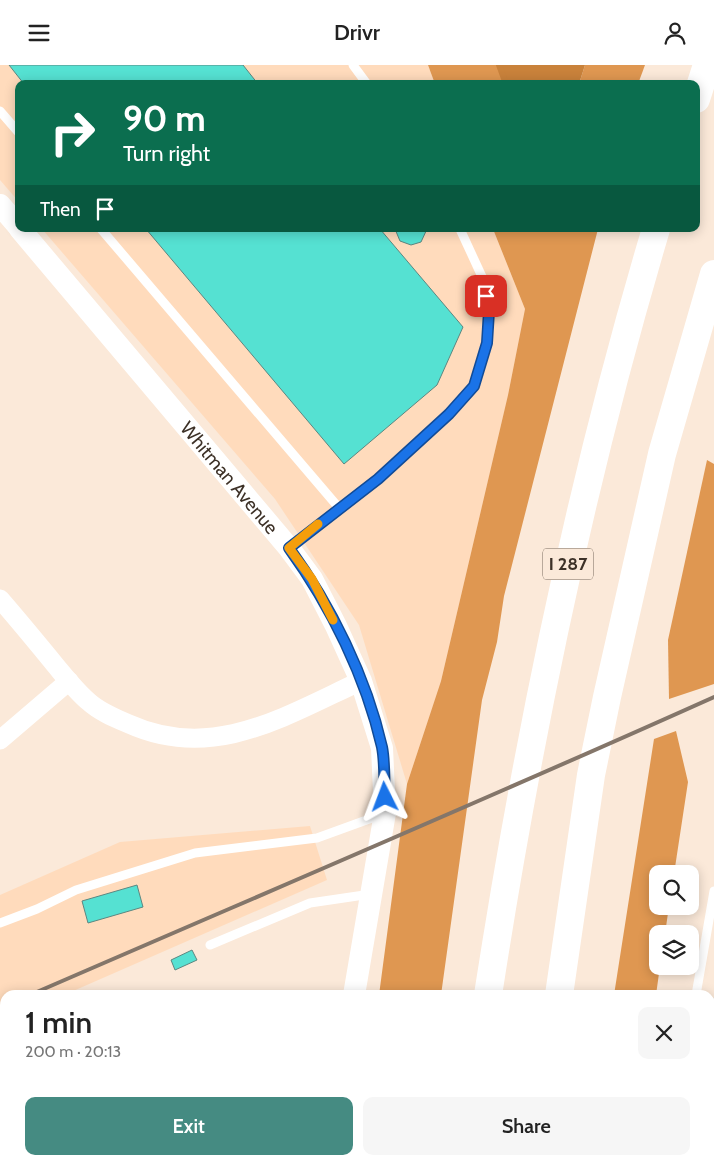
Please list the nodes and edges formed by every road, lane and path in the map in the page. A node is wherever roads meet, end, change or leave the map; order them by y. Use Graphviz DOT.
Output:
graph roads {
  1 [pos="352,65"];
  2 [pos="707,65"];
  3 [pos="364,80"];
  4 [pos="700,87"];
  5 [pos="0,111"];
  6 [pos="15,128"];
  7 [pos="0,205"];
  8 [pos="15,222"];
  9 [pos="23,232"];
  10 [pos="104,232"];
  11 [pos="461,232"];
  12 [pos="655,232"];
  13 [pos="714,274"];
  14 [pos="339,508"];
  15 [pos="289,548"];
  16 [pos="0,599"];
  17 [pos="69,681"];
  18 [pos="361,681"];
  19 [pos="0,740"];
  20 [pos="385,813"];
  21 [pos="714,891"];
  22 [pos="371,894"];
  23 [pos="0,923"];
  24 [pos="210,945"];
  25 [pos="355,990"];
  26 [pos="489,990"];
  27 [pos="560,990"];
  28 [pos="697,990"];
  1 -- 3 [label="lane"];
  2 -- 4 [label="highway"];
  5 -- 6 [label="lane"];
  7 -- 8 [label="street, Whitman Avenue"];
  9 -- 15 [label="street, Whitman Avenue"];
  10 -- 14 [label="lane"];
  11 -- 14 [label="lane"];
  12 -- 26 [label="highway, I 287"];
  13 -- 27 [label="highway"];
  14 -- 15 [label="lane"];
  15 -- 18 [label="street, Whitman Avenue"];
  16 -- 17 [label="street"];
  17 -- 18 [label="street"];
  17 -- 19 [label="street"];
  18 -- 20 [label="street, Whitman Avenue"];
  20 -- 22 [label="street, Whitman Avenue"];
  20 -- 23 [label="lane"];
  21 -- 28 [label="lane"];
  22 -- 24 [label="lane"];
  22 -- 25 [label="street, Whitman Avenue"];
}
